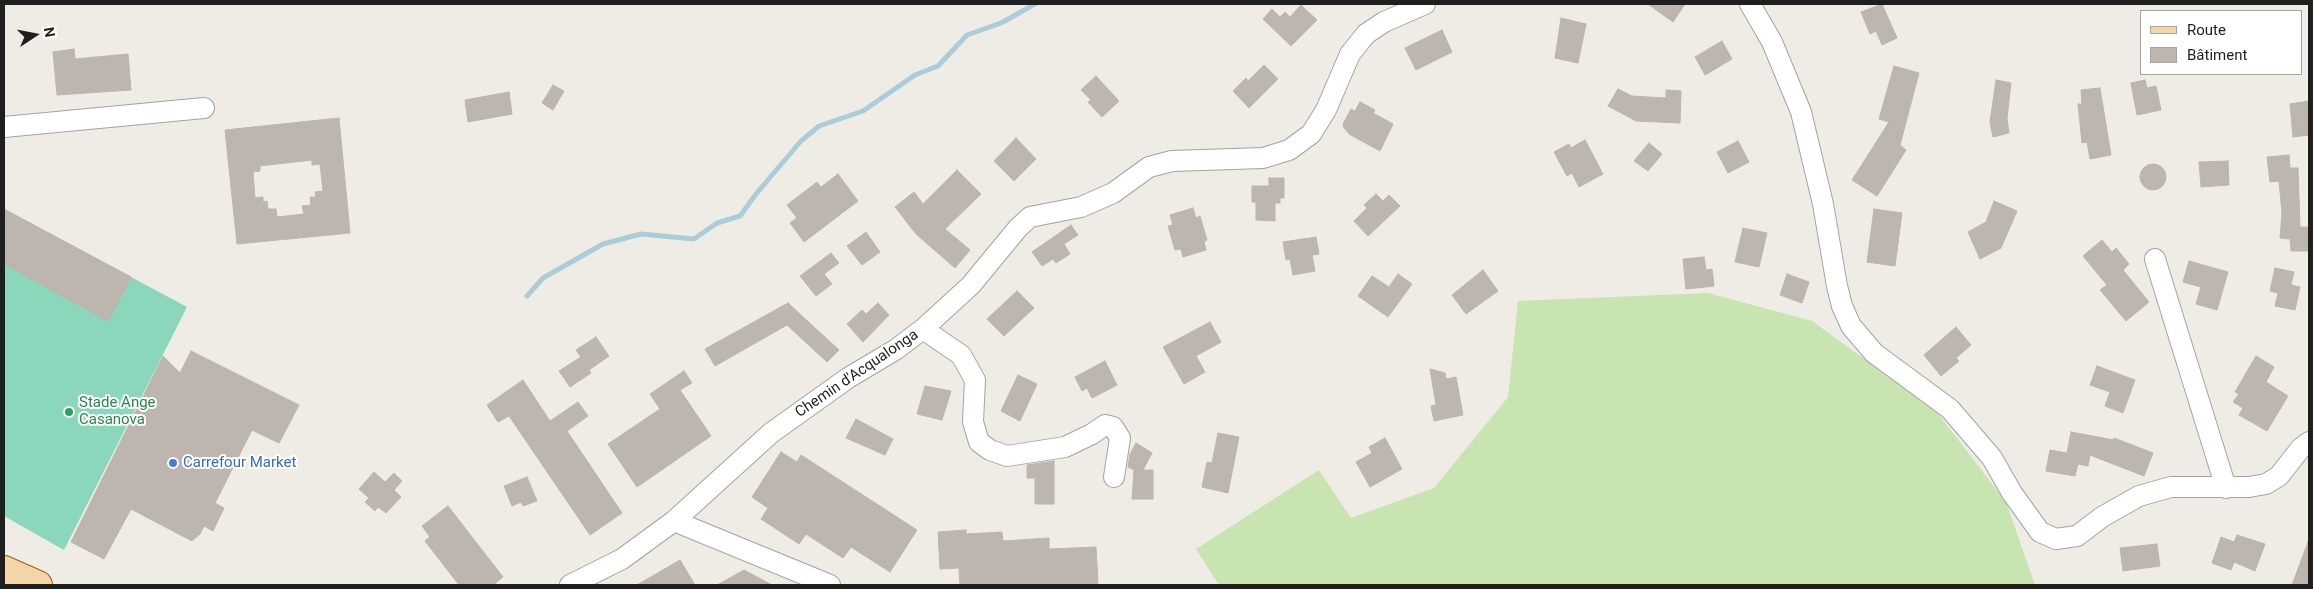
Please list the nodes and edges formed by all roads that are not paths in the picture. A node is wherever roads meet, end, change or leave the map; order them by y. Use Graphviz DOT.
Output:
graph roads {
  1 [pos="1425,4"];
  2 [pos="1750,4"];
  3 [pos="204,108"];
  4 [pos="4,127"];
  5 [pos="2155,258"];
  6 [pos="923,329"];
  7 [pos="2309,442"];
  8 [pos="1114,477"];
  9 [pos="2226,488"];
  10 [pos="674,521"];
  11 [pos="4,570"];
  12 [pos="38,585"];
  13 [pos="570,585"];
  14 [pos="830,585"];
  1 -- 6 [label="street, Chemin d'Acqualonga"];
  2 -- 9 [label="street"];
  3 -- 4 [label="street"];
  5 -- 9 [label="street"];
  6 -- 8 [label="street"];
  6 -- 10 [label="street, Chemin d'Acqualonga"];
  7 -- 9 [label="street"];
  10 -- 13 [label="street, Chemin d'Acqualonga"];
  10 -- 14 [label="street"];
  11 -- 12 [label="main road"];
}
